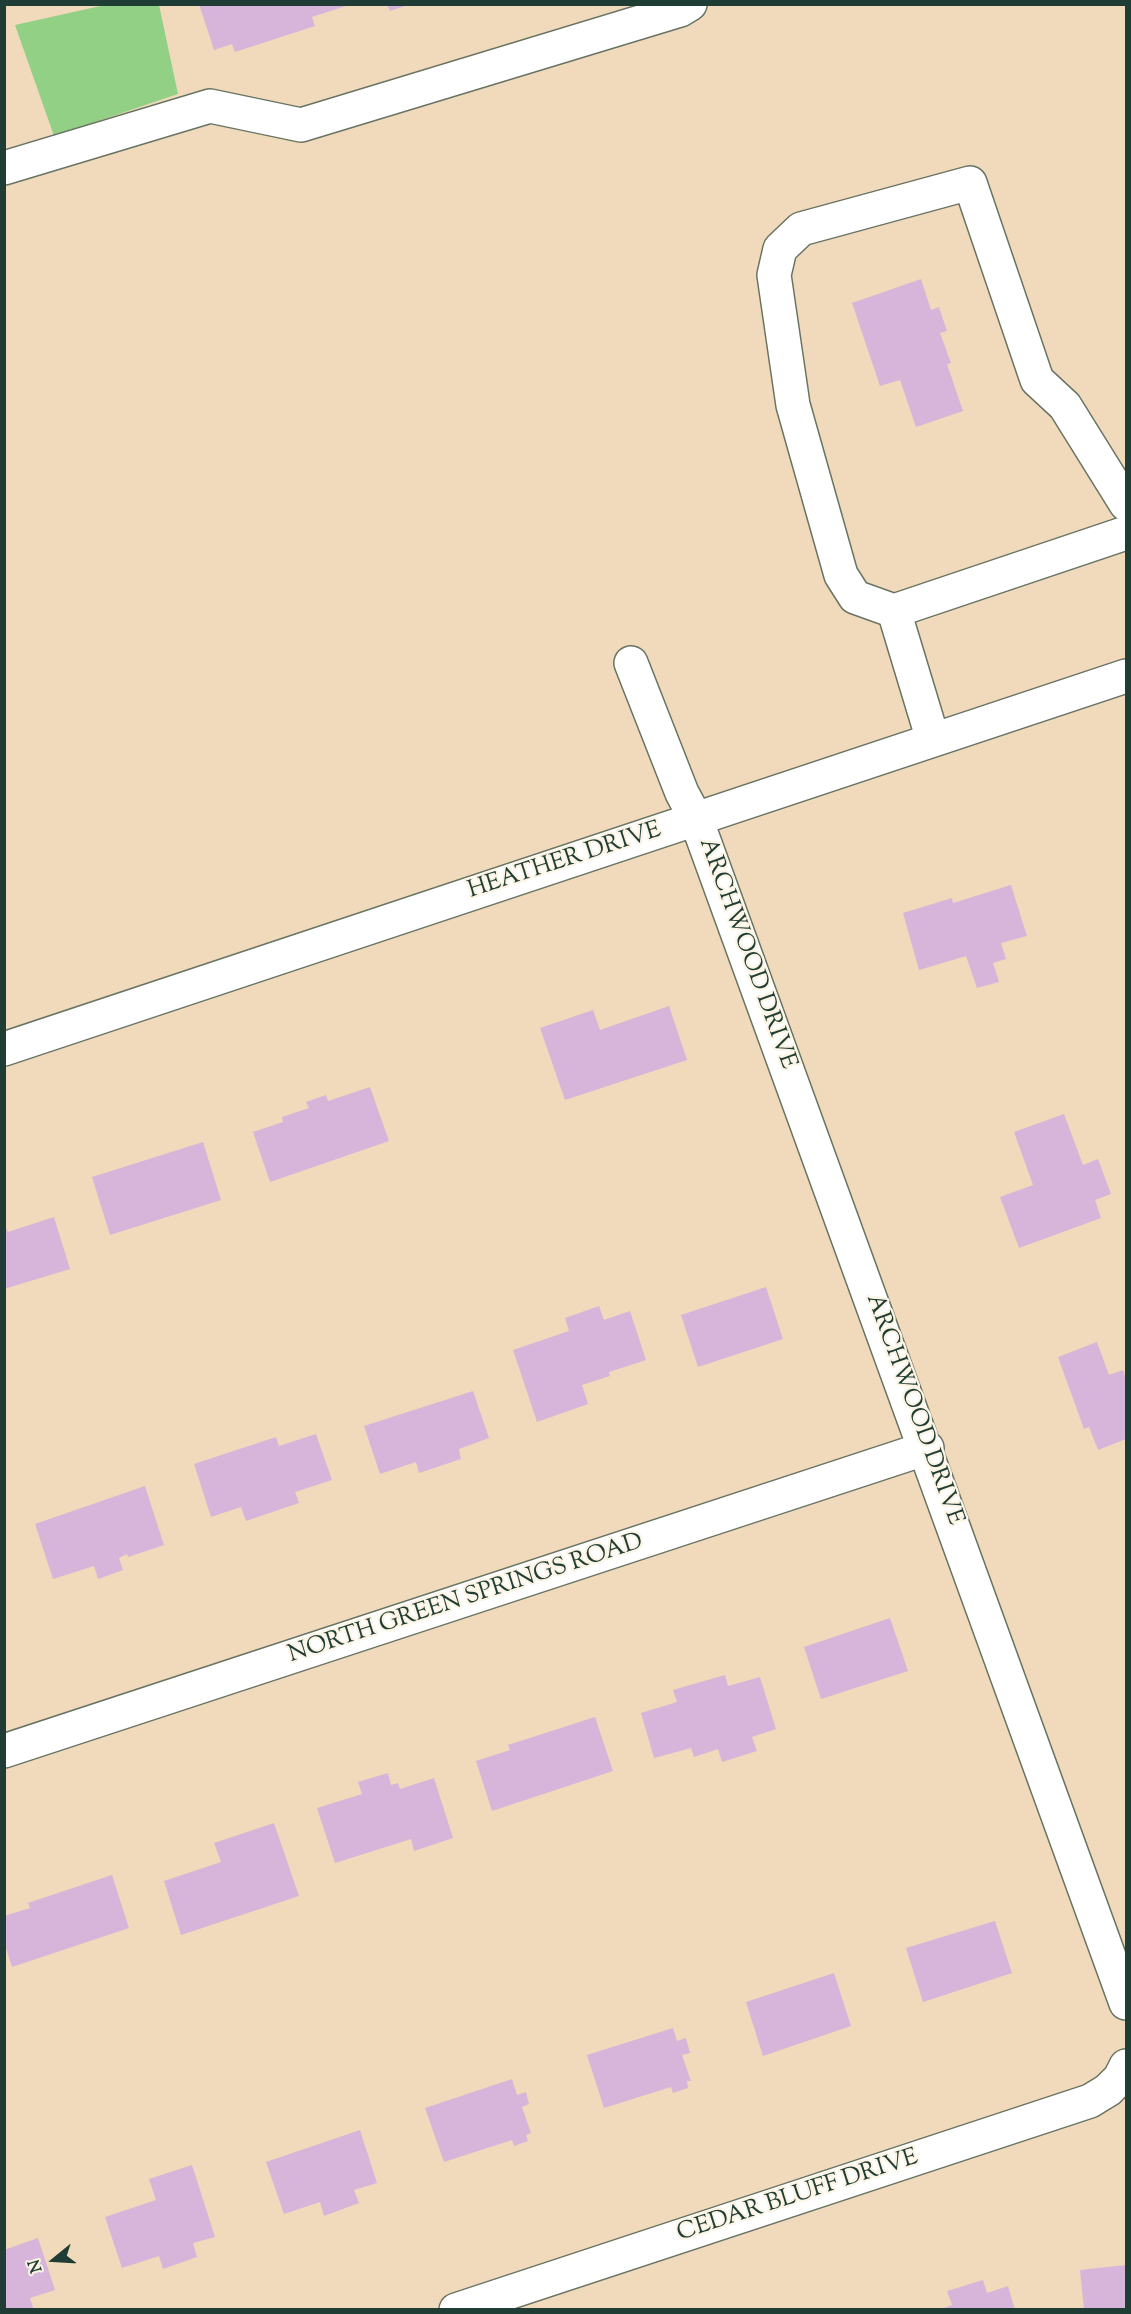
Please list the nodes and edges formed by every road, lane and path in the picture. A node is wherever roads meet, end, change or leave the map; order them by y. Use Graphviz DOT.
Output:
graph roads {
  1 [pos="690,4"];
  2 [pos="4,168"];
  3 [pos="1126,504"];
  4 [pos="1126,533"];
  5 [pos="894,610"];
  6 [pos="631,663"];
  7 [pos="1126,676"];
  8 [pos="933,740"];
  9 [pos="696,819"];
  10 [pos="4,1049"];
  11 [pos="927,1448"];
  12 [pos="4,1751"];
  13 [pos="1126,2003"];
  14 [pos="1126,2066"];
  15 [pos="456,2310"];
  1 -- 2 [label="street"];
  3 -- 5 [label="street"];
  4 -- 5 [label="street"];
  5 -- 8 [label="street"];
  6 -- 9 [label="street, ARCHWOOD DRIVE"];
  7 -- 8 [label="street, HEATHER DRIVE"];
  8 -- 9 [label="street, HEATHER DRIVE"];
  9 -- 10 [label="street, HEATHER DRIVE"];
  9 -- 11 [label="street, ARCHWOOD DRIVE"];
  11 -- 12 [label="street, NORTH GREEN SPRINGS ROAD"];
  11 -- 13 [label="street, ARCHWOOD DRIVE"];
  14 -- 15 [label="street, CEDAR BLUFF DRIVE"];
}
